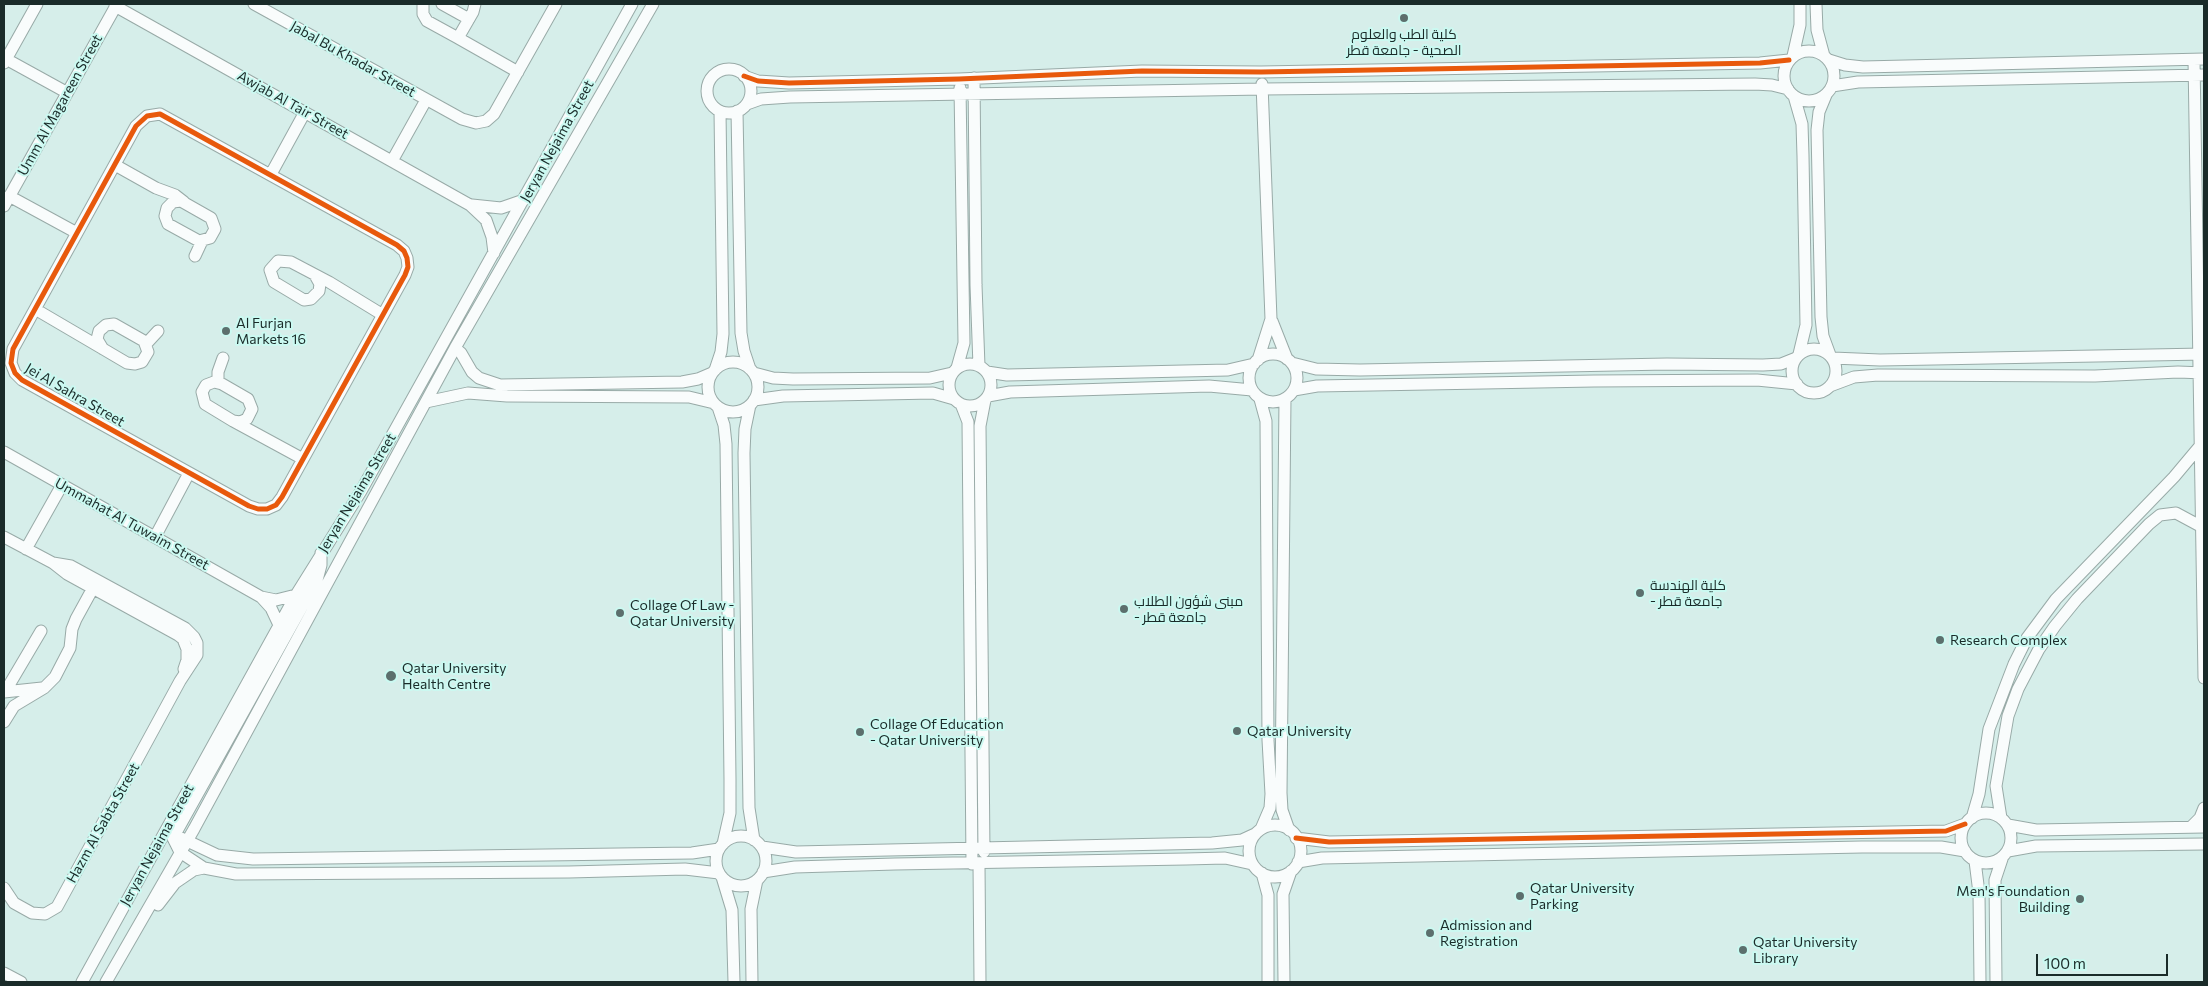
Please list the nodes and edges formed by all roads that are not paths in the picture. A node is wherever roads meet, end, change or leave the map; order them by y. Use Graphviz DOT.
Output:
graph roads {
  1 [pos="37,4"];
  2 [pos="254,4"];
  3 [pos="423,4"];
  4 [pos="442,4"];
  5 [pos="475,4"];
  6 [pos="556,4"];
  7 [pos="632,4"];
  8 [pos="653,4"];
  9 [pos="1800,4"];
  10 [pos="1816,4"];
  11 [pos="116,5"];
  12 [pos="469,19"];
  13 [pos="458,38"];
  14 [pos="1791,58"];
  15 [pos="1826,58"];
  16 [pos="2199,60"];
  17 [pos="5,61"];
  18 [pos="1435,68"];
  19 [pos="518,72"];
  20 [pos="1261,72"];
  21 [pos="2199,75"];
  22 [pos="744,76"];
  23 [pos="959,78"];
  24 [pos="974,78"];
  25 [pos="1432,87"];
  26 [pos="1263,89"];
  27 [pos="1829,91"];
  28 [pos="66,92"];
  29 [pos="1791,93"];
  30 [pos="960,94"];
  31 [pos="974,94"];
  32 [pos="426,100"];
  33 [pos="747,104"];
  34 [pos="720,111"];
  35 [pos="737,111"];
  36 [pos="305,112"];
  37 [pos="392,160"];
  38 [pos="114,165"];
  39 [pos="271,174"];
  40 [pos="156,188"];
  41 [pos="975,199"];
  42 [pos="524,200"];
  43 [pos="960,200"];
  44 [pos="7,201"];
  45 [pos="185,203"];
  46 [pos="470,204"];
  47 [pos="167,208"];
  48 [pos="77,233"];
  49 [pos="202,241"];
  50 [pos="494,254"];
  51 [pos="196,256"];
  52 [pos="315,275"];
  53 [pos="976,285"];
  54 [pos="963,286"];
  55 [pos="341,291"];
  56 [pos="318,294"];
  57 [pos="35,309"];
  58 [pos="383,315"];
  59 [pos="1271,319"];
  60 [pos="99,331"];
  61 [pos="158,331"];
  62 [pos="79,334"];
  63 [pos="146,344"];
  64 [pos="455,348"];
  65 [pos="103,349"];
  66 [pos="2202,354"];
  67 [pos="1798,356"];
  68 [pos="1831,356"];
  69 [pos="223,358"];
  70 [pos="1289,361"];
  71 [pos="1256,362"];
  72 [pos="1482,367"];
  73 [pos="1439,368"];
  74 [pos="983,369"];
  75 [pos="714,371"];
  76 [pos="752,371"];
  77 [pos="955,371"];
  78 [pos="2202,373"];
  79 [pos="218,382"];
  80 [pos="1481,382"];
  81 [pos="619,383"];
  82 [pos="589,384"];
  83 [pos="1439,384"];
  84 [pos="1797,384"];
  85 [pos="1830,386"];
  86 [pos="1252,390"];
  87 [pos="1294,390"];
  88 [pos="590,397"];
  89 [pos="620,397"];
  90 [pos="986,398"];
  91 [pos="1260,399"];
  92 [pos="1285,399"];
  93 [pos="958,401"];
  94 [pos="426,402"];
  95 [pos="752,403"];
  96 [pos="716,405"];
  97 [pos="251,413"];
  98 [pos="233,421"];
  99 [pos="260,435"];
  100 [pos="2200,446"];
  101 [pos="4,452"];
  102 [pos="303,459"];
  103 [pos="189,473"];
  104 [pos="62,485"];
  105 [pos="2202,527"];
  106 [pos="4,537"];
  107 [pos="155,537"];
  108 [pos="26,549"];
  109 [pos="321,553"];
  110 [pos="53,563"];
  111 [pos="93,588"];
  112 [pos="112,593"];
  113 [pos="296,595"];
  114 [pos="261,597"];
  115 [pos="279,625"];
  116 [pos="41,631"];
  117 [pos="969,634"];
  118 [pos="982,634"];
  119 [pos="2204,678"];
  120 [pos="44,688"];
  121 [pos="4,692"];
  122 [pos="4,722"];
  123 [pos="970,723"];
  124 [pos="982,725"];
  125 [pos="1276,808"];
  126 [pos="2204,808"];
  127 [pos="173,817"];
  128 [pos="1969,821"];
  129 [pos="2004,822"];
  130 [pos="2204,827"];
  131 [pos="2192,828"];
  132 [pos="1258,832"];
  133 [pos="1293,834"];
  134 [pos="173,838"];
  135 [pos="187,840"];
  136 [pos="758,844"];
  137 [pos="2204,844"];
  138 [pos="157,846"];
  139 [pos="721,846"];
  140 [pos="984,846"];
  141 [pos="971,847"];
  142 [pos="1965,851"];
  143 [pos="180,852"];
  144 [pos="632,854"];
  145 [pos="2005,855"];
  146 [pos="352,856"];
  147 [pos="1975,861"];
  148 [pos="978,864"];
  149 [pos="1252,864"];
  150 [pos="1294,867"];
  151 [pos="204,868"];
  152 [pos="633,870"];
  153 [pos="352,872"];
  154 [pos="1262,873"];
  155 [pos="721,875"];
  156 [pos="760,876"];
  157 [pos="4,888"];
  158 [pos="1268,914"];
  159 [pos="1283,914"];
  160 [pos="125,949"];
  161 [pos="4,973"];
  162 [pos="21,982"];
  163 [pos="82,982"];
  164 [pos="106,982"];
  165 [pos="734,982"];
  166 [pos="752,982"];
  167 [pos="980,982"];
  168 [pos="1268,982"];
  169 [pos="1284,982"];
  170 [pos="1980,982"];
  171 [pos="1996,982"];
  1 -- 17 [label="street"];
  2 -- 32 [label="street, Jabal Bu Khadar Street"];
  3 -- 13 [label="street"];
  4 -- 12 [label="street"];
  5 -- 12 [label="street"];
  6 -- 19 [label="street, Jabal Bu Khadar Street"];
  7 -- 42 [label="street, Jeryan Nejaima Street"];
  8 -- 64 [label="street, Jeryan Nejaima Street"];
  9 -- 14 [label="street"];
  10 -- 15 [label="street"];
  11 -- 28 [label="street, Umm Al Magareen Street"];
  11 -- 36 [label="street, Awjab Al Tair Street"];
  12 -- 13 [label="street"];
  13 -- 19 [label="street"];
  14 -- 15 [label="street"];
  14 -- 18 [label="street"];
  14 -- 29 [label="street"];
  15 -- 16 [label="street"];
  15 -- 27 [label="street"];
  16 -- 21 [label="street"];
  17 -- 28 [label="street"];
  18 -- 20 [label="street"];
  18 -- 25 [label="street"];
  19 -- 32 [label="street, Jabal Bu Khadar Street"];
  20 -- 24 [label="street"];
  20 -- 26 [label="street"];
  21 -- 27 [label="street"];
  21 -- 66 [label="street"];
  22 -- 23 [label="street"];
  22 -- 33 [label="street"];
  22 -- 34 [label="street"];
  23 -- 24 [label="street"];
  23 -- 30 [label="street"];
  24 -- 31 [label="street"];
  25 -- 26 [label="street"];
  25 -- 29 [label="street"];
  26 -- 31 [label="street"];
  26 -- 59 [label="street"];
  27 -- 29 [label="street"];
  27 -- 68 [label="street"];
  28 -- 44 [label="street, Umm Al Magareen Street"];
  29 -- 67 [label="street"];
  30 -- 31 [label="street"];
  30 -- 33 [label="street"];
  30 -- 43 [label="street"];
  31 -- 41 [label="street"];
  32 -- 37 [label="street, Jabal Bu Khadar Street"];
  33 -- 35 [label="street"];
  34 -- 35 [label="street"];
  34 -- 75 [label="street"];
  35 -- 76 [label="street"];
  36 -- 37 [label="street, Awjab Al Tair Street"];
  36 -- 39 [label="street"];
  37 -- 46 [label="street, Awjab Al Tair Street"];
  38 -- 39 [label="street, Jei Al Sahra Street"];
  38 -- 40 [label="street"];
  38 -- 48 [label="street, Jei Al Sahra Street"];
  39 -- 58 [label="street, Jei Al Sahra Street"];
  40 -- 45 [label="street"];
  40 -- 47 [label="street"];
  41 -- 43 [label="street"];
  41 -- 53 [label="street"];
  42 -- 46 [label="street, Awjab Al Tair Street"];
  42 -- 50 [label="street, Jeryan Nejaima Street"];
  43 -- 54 [label="street"];
  44 -- 48 [label="street"];
  45 -- 47 [label="street"];
  45 -- 49 [label="street"];
  46 -- 50 [label="street, Awjab Al Tair Street"];
  47 -- 49 [label="street"];
  48 -- 57 [label="street, Jei Al Sahra Street"];
  49 -- 51 [label="street"];
  50 -- 109 [label="street, Jeryan Nejaima Street"];
  52 -- 55 [label="street"];
  52 -- 56 [label="street"];
  52 -- 56 [label="street"];
  53 -- 54 [label="street"];
  53 -- 74 [label="street"];
  54 -- 77 [label="street"];
  55 -- 56 [label="street"];
  55 -- 58 [label="street"];
  57 -- 62 [label="street"];
  57 -- 103 [label="street, Jei Al Sahra Street"];
  58 -- 102 [label="street, Jei Al Sahra Street"];
  59 -- 70 [label="street"];
  59 -- 71 [label="street"];
  60 -- 62 [label="street"];
  60 -- 63 [label="street"];
  60 -- 65 [label="street"];
  61 -- 63 [label="street"];
  62 -- 65 [label="street"];
  63 -- 65 [label="street"];
  64 -- 82 [label="street"];
  64 -- 94 [label="street, Jeryan Nejaima Street"];
  66 -- 68 [label="street"];
  66 -- 78 [label="street"];
  67 -- 68 [label="street"];
  67 -- 72 [label="street"];
  67 -- 84 [label="street"];
  68 -- 85 [label="street"];
  69 -- 79 [label="street"];
  70 -- 71 [label="street"];
  70 -- 73 [label="street"];
  70 -- 87 [label="street"];
  71 -- 74 [label="street"];
  71 -- 86 [label="street"];
  72 -- 73 [label="street"];
  72 -- 80 [label="street"];
  73 -- 83 [label="street"];
  74 -- 77 [label="street"];
  74 -- 90 [label="street"];
  75 -- 76 [label="street"];
  75 -- 81 [label="street"];
  75 -- 96 [label="street"];
  76 -- 77 [label="street"];
  76 -- 95 [label="street"];
  77 -- 93 [label="street"];
  78 -- 85 [label="street"];
  78 -- 100 [label="street"];
  79 -- 97 [label="street"];
  79 -- 98 [label="street"];
  80 -- 83 [label="street"];
  80 -- 84 [label="street"];
  81 -- 82 [label="street"];
  81 -- 89 [label="street"];
  82 -- 88 [label="street"];
  83 -- 87 [label="street"];
  84 -- 85 [label="street"];
  86 -- 90 [label="street"];
  86 -- 91 [label="street"];
  87 -- 92 [label="street"];
  88 -- 89 [label="street"];
  88 -- 94 [label="street"];
  89 -- 96 [label="street"];
  90 -- 93 [label="street"];
  90 -- 118 [label="street"];
  91 -- 92 [label="street"];
  91 -- 125 [label="street"];
  92 -- 125 [label="street"];
  93 -- 95 [label="street"];
  93 -- 117 [label="street"];
  94 -- 135 [label="street, Jeryan Nejaima Street"];
  95 -- 96 [label="street"];
  95 -- 136 [label="street"];
  96 -- 139 [label="street"];
  97 -- 98 [label="street"];
  97 -- 99 [label="street"];
  98 -- 99 [label="street"];
  99 -- 102 [label="street"];
  100 -- 105 [label="street"];
  100 -- 128 [label="street"];
  101 -- 104 [label="street, Ummahat Al Tuwaim Street"];
  102 -- 103 [label="street, Jei Al Sahra Street"];
  103 -- 107 [label="street"];
  104 -- 107 [label="street, Ummahat Al Tuwaim Street"];
  104 -- 108 [label="street"];
  105 -- 119 [label="street"];
  105 -- 129 [label="street"];
  106 -- 108 [label="street, Hazm Al Sabta Street"];
  107 -- 114 [label="street, Ummahat Al Tuwaim Street"];
  108 -- 110 [label="street, Hazm Al Sabta Street"];
  109 -- 113 [label="street, Jeryan Nejaima Street"];
  109 -- 134 [label="street"];
  110 -- 111 [label="street, Hazm Al Sabta Street"];
  110 -- 112 [label="street, Hazm Al Sabta Street"];
  111 -- 112 [label="street, Hazm Al Sabta Street"];
  111 -- 120 [label="street"];
  112 -- 157 [label="street, Hazm Al Sabta Street"];
  113 -- 114 [label="street, Ummahat Al Tuwaim Street"];
  113 -- 115 [label="street, Jeryan Nejaima Street"];
  114 -- 115 [label="street, Ummahat Al Tuwaim Street"];
  115 -- 127 [label="street, Jeryan Nejaima Street"];
  116 -- 121 [label="street"];
  117 -- 118 [label="street"];
  117 -- 123 [label="street"];
  118 -- 124 [label="street"];
  120 -- 121 [label="street"];
  120 -- 122 [label="street"];
  123 -- 124 [label="street"];
  123 -- 141 [label="street"];
  124 -- 140 [label="street"];
  125 -- 132 [label="street"];
  125 -- 133 [label="street"];
  126 -- 131 [label="street"];
  127 -- 134 [label="street"];
  127 -- 138 [label="street, Jeryan Nejaima Street"];
  128 -- 129 [label="street"];
  128 -- 133 [label="street"];
  128 -- 142 [label="street"];
  129 -- 131 [label="street"];
  129 -- 145 [label="street"];
  130 -- 131 [label="street"];
  132 -- 133 [label="street"];
  132 -- 140 [label="street"];
  132 -- 149 [label="street"];
  133 -- 150 [label="street"];
  134 -- 135 [label="street"];
  134 -- 138 [label="street"];
  134 -- 143 [label="street"];
  135 -- 143 [label="street, Jeryan Nejaima Street"];
  135 -- 146 [label="street"];
  136 -- 139 [label="street"];
  136 -- 141 [label="street"];
  136 -- 156 [label="street"];
  137 -- 145 [label="street"];
  138 -- 163 [label="street, Jeryan Nejaima Street"];
  139 -- 144 [label="street"];
  139 -- 155 [label="street"];
  140 -- 141 [label="street"];
  140 -- 148 [label="street"];
  141 -- 148 [label="street"];
  142 -- 147 [label="street"];
  142 -- 150 [label="street"];
  143 -- 151 [label="street"];
  143 -- 160 [label="street, Jeryan Nejaima Street"];
  144 -- 146 [label="street"];
  144 -- 152 [label="street"];
  145 -- 147 [label="street"];
  145 -- 171 [label="street"];
  146 -- 153 [label="street"];
  147 -- 170 [label="street"];
  148 -- 149 [label="street"];
  148 -- 156 [label="street"];
  148 -- 167 [label="street"];
  149 -- 154 [label="street"];
  150 -- 154 [label="street"];
  150 -- 159 [label="street"];
  151 -- 153 [label="street"];
  151 -- 160 [label="street"];
  152 -- 153 [label="street"];
  152 -- 155 [label="street"];
  154 -- 158 [label="street"];
  155 -- 156 [label="street"];
  155 -- 165 [label="street"];
  156 -- 166 [label="street"];
  158 -- 159 [label="street"];
  158 -- 168 [label="street"];
  159 -- 169 [label="street"];
  160 -- 164 [label="street, Jeryan Nejaima Street"];
  161 -- 162 [label="street"];
}
